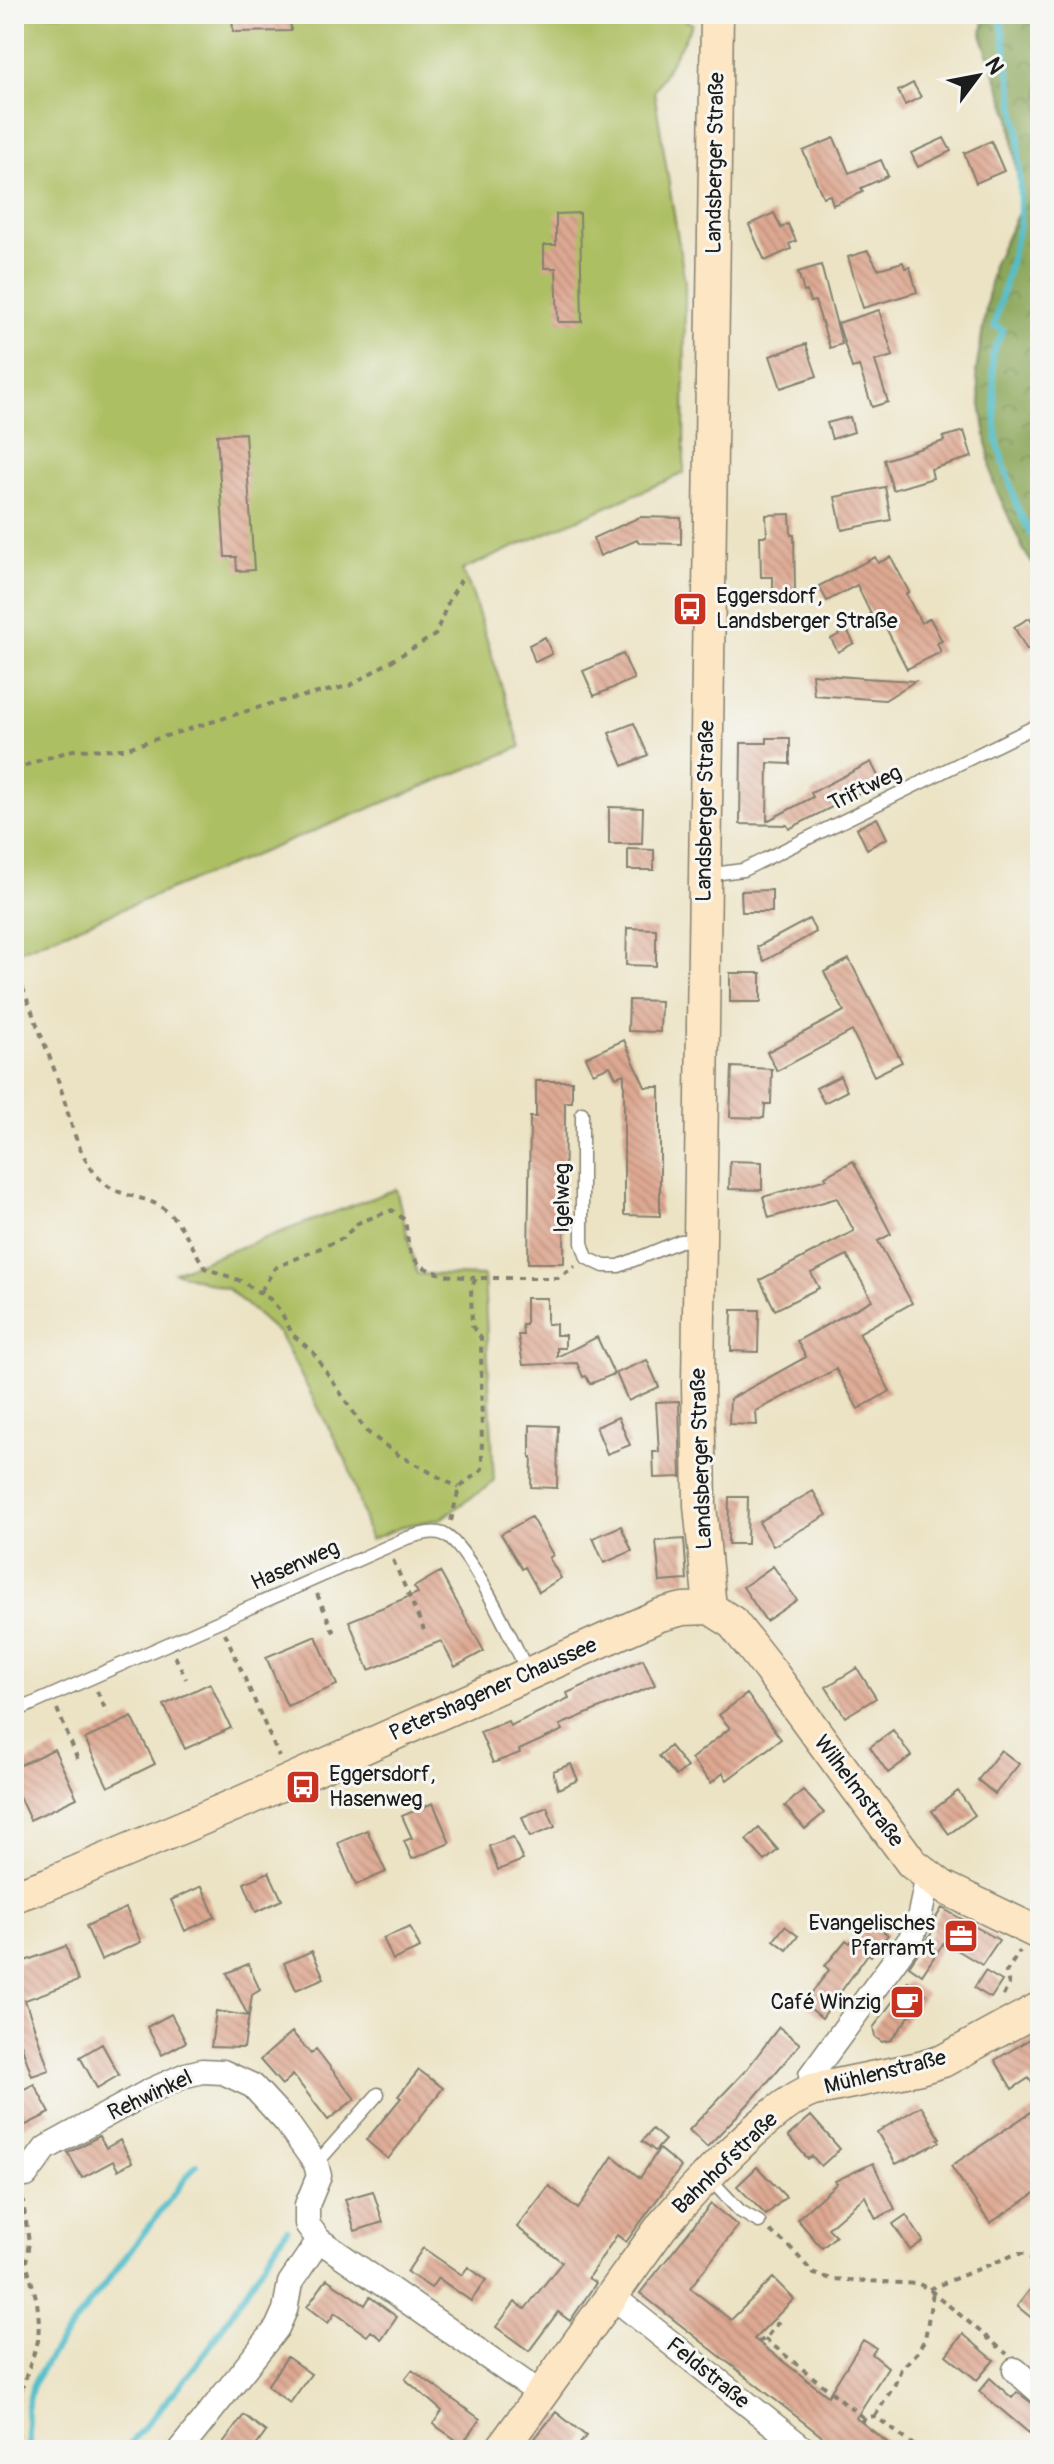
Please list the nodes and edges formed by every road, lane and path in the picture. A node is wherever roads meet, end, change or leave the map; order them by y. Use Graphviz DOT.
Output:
graph roads {
  1 [pos="717,14"];
  2 [pos="461,580"];
  3 [pos="1040,724"];
  4 [pos="14,772"];
  5 [pos="704,875"];
  6 [pos="14,965"];
  7 [pos="582,1113"];
  8 [pos="700,1240"];
  9 [pos="587,1258"];
  10 [pos="476,1278"];
  11 [pos="261,1291"];
  12 [pos="459,1488"];
  13 [pos="448,1536"];
  14 [pos="388,1546"];
  15 [pos="311,1580"];
  16 [pos="710,1608"];
  17 [pos="219,1620"];
  18 [pos="424,1630"];
  19 [pos="335,1635"];
  20 [pos="168,1643"];
  21 [pos="528,1673"];
  22 [pos="91,1678"];
  23 [pos="186,1679"];
  24 [pos="51,1696"];
  25 [pos="14,1712"];
  26 [pos="107,1713"];
  27 [pos="78,1760"];
  28 [pos="290,1780"];
  29 [pos="928,1876"];
  30 [pos="14,1896"];
  31 [pos="1037,1942"];
  32 [pos="1003,1996"];
  33 [pos="1040,2008"];
  34 [pos="813,2090"];
  35 [pos="378,2094"];
  36 [pos="316,2164"];
  37 [pos="26,2175"];
  38 [pos="708,2177"];
  39 [pos="759,2222"];
  40 [pos="319,2240"];
  41 [pos="1040,2263"];
  42 [pos="931,2290"];
  43 [pos="612,2296"];
  44 [pos="780,2320"];
  45 [pos="765,2339"];
  46 [pos="758,2342"];
  47 [pos="1015,2370"];
  48 [pos="1040,2392"];
  49 [pos="541,2394"];
  50 [pos="875,2416"];
  51 [pos="20,2450"];
  52 [pos="180,2450"];
  53 [pos="501,2450"];
  54 [pos="805,2450"];
  55 [pos="920,2450"];
  1 -- 5 [label="main road, Landsberger Straße"];
  2 -- 4 [label="path"];
  3 -- 5 [label="lane, Triftweg"];
  5 -- 8 [label="main road, Landsberger Straße"];
  6 -- 11 [label="path"];
  7 -- 9 [label="lane, Igelweg"];
  8 -- 9 [label="lane, Igelweg"];
  8 -- 16 [label="main road, Landsberger Straße"];
  9 -- 10 [label="path"];
  10 -- 11 [label="path"];
  10 -- 12 [label="path"];
  11 -- 12 [label="path"];
  12 -- 13 [label="path"];
  13 -- 14 [label="lane, Hasenweg"];
  13 -- 21 [label="lane"];
  14 -- 15 [label="lane, Hasenweg"];
  14 -- 18 [label="path"];
  15 -- 17 [label="lane, Hasenweg"];
  15 -- 19 [label="path"];
  16 -- 21 [label="main road, Petershagener Chaussee"];
  16 -- 29 [label="main road, Wilhelmstraße"];
  17 -- 20 [label="lane, Hasenweg"];
  17 -- 28 [label="path"];
  20 -- 22 [label="lane, Hasenweg"];
  20 -- 23 [label="path"];
  21 -- 28 [label="main road, Petershagener Chaussee"];
  22 -- 24 [label="lane, Hasenweg"];
  22 -- 26 [label="path"];
  24 -- 25 [label="lane, Hasenweg"];
  24 -- 27 [label="path"];
  28 -- 30 [label="main road, Petershagener Chaussee"];
  29 -- 31 [label="main road, Wilhelmstraße"];
  29 -- 34 [label="street"];
  31 -- 32 [label="path"];
  33 -- 34 [label="main road, Mühlenstraße"];
  34 -- 38 [label="main road, Bahnhofstraße"];
  35 -- 36 [label="lane"];
  36 -- 37 [label="street, Rehwinkel"];
  36 -- 40 [label="street"];
  37 -- 51 [label="path"];
  38 -- 39 [label="lane"];
  38 -- 43 [label="main road, Bahnhofstraße"];
  39 -- 42 [label="path"];
  40 -- 49 [label="street"];
  40 -- 52 [label="street"];
  41 -- 42 [label="path"];
  42 -- 47 [label="path"];
  42 -- 50 [label="path"];
  43 -- 49 [label="main road, Bahnhofstraße"];
  43 -- 54 [label="street, Feldstraße"];
  44 -- 45 [label="path"];
  45 -- 46 [label="path"];
  45 -- 50 [label="path"];
  47 -- 48 [label="street"];
  49 -- 53 [label="main road, Bahnhofstraße"];
  50 -- 55 [label="path"];
}
